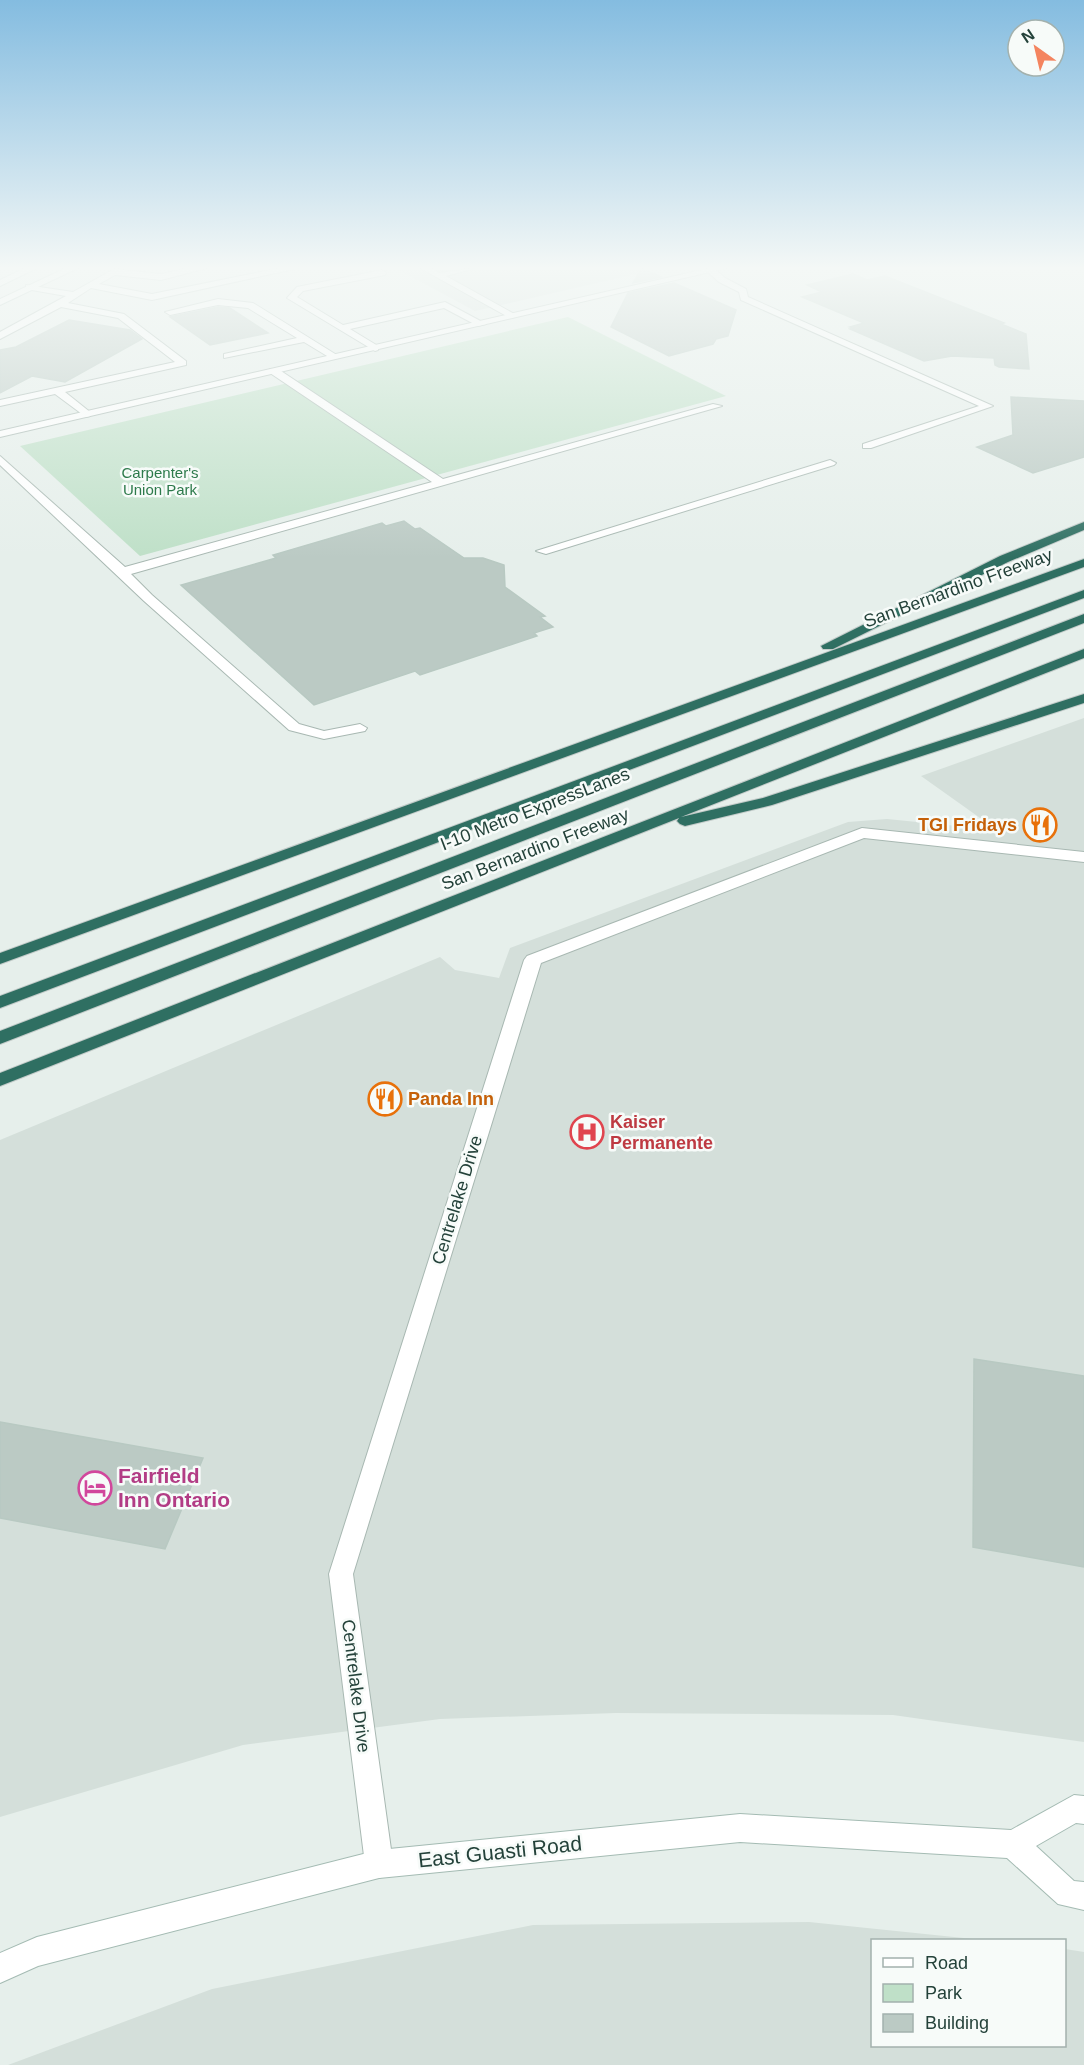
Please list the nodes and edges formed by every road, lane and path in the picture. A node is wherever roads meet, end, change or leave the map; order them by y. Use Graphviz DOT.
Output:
graph roads {
  1 [pos="177,364"];
  2 [pos="303,364"];
  3 [pos="894,364"];
  4 [pos="274,371"];
  5 [pos="57,391"];
  6 [pos="0,404"];
  7 [pos="717,406"];
  8 [pos="86,414"];
  9 [pos="0,434"];
  10 [pos="867,446"];
  11 [pos="0,459"];
  12 [pos="830,463"];
  13 [pos="441,483"];
  14 [pos="1084,526"];
  15 [pos="542,551"];
  16 [pos="1084,563"];
  17 [pos="123,572"];
  18 [pos="1084,594"];
  19 [pos="1084,618"];
  20 [pos="1084,653"];
  21 [pos="746,687"];
  22 [pos="1084,698"];
  23 [pos="360,728"];
  24 [pos="622,836"];
  25 [pos="1084,857"];
  26 [pos="0,958"];
  27 [pos="0,1002"];
  28 [pos="0,1038"];
  29 [pos="0,1080"];
  30 [pos="1084,1810"];
  31 [pos="1013,1844"];
  32 [pos="379,1864"];
  33 [pos="1084,1896"];
  34 [pos="0,1968"];
  1 -- 5 [label="street"];
  2 -- 4 [label="street"];
  3 -- 10 [label="street"];
  4 -- 8 [label="street"];
  4 -- 13 [label="street"];
  5 -- 6 [label="street"];
  5 -- 8 [label="street"];
  7 -- 13 [label="street"];
  8 -- 9 [label="street"];
  11 -- 17 [label="street"];
  12 -- 15 [label="street"];
  13 -- 17 [label="street"];
  14 -- 21 [label="highway"];
  16 -- 21 [label="highway, San Bernardino Freeway"];
  17 -- 23 [label="street"];
  18 -- 27 [label="highway, I-10 Metro ExpressLanes"];
  19 -- 28 [label="highway, I-10 Metro ExpressLanes"];
  20 -- 24 [label="highway, San Bernardino Freeway"];
  21 -- 26 [label="highway, San Bernardino Freeway"];
  22 -- 24 [label="highway"];
  24 -- 29 [label="highway, San Bernardino Freeway"];
  25 -- 32 [label="street, Centrelake Drive"];
  30 -- 31 [label="street"];
  31 -- 32 [label="street, East Guasti Road"];
  31 -- 33 [label="street"];
  32 -- 34 [label="street, East Guasti Road"];
}
